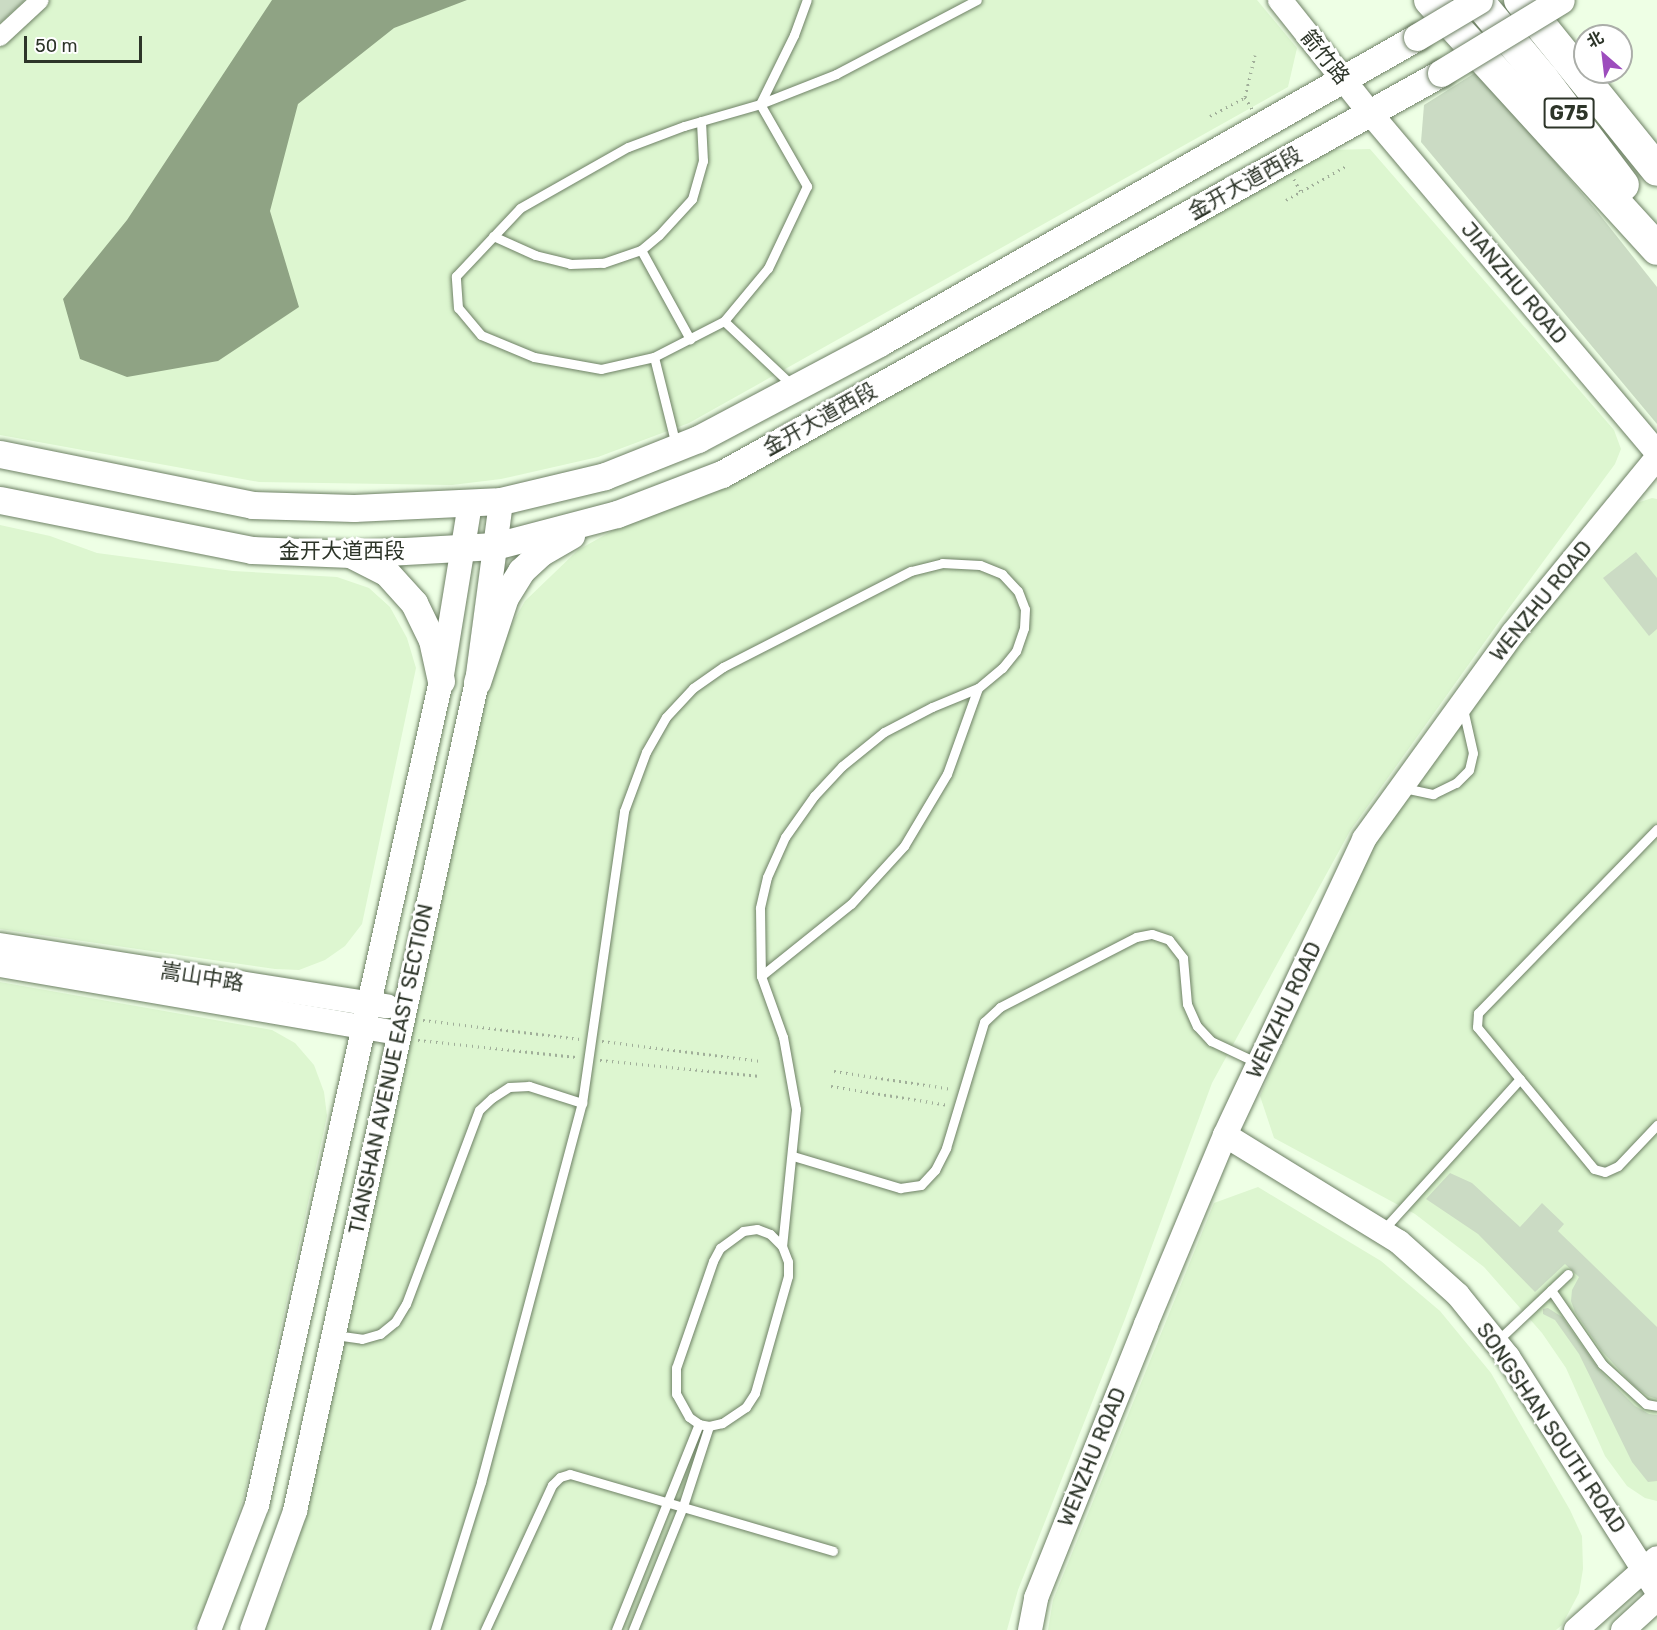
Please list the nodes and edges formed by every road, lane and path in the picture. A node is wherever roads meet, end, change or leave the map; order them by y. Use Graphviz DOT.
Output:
graph roads {
  1 [pos="40,0"];
  2 [pos="807,0"];
  3 [pos="977,0"];
  4 [pos="1280,0"];
  5 [pos="1430,0"];
  6 [pos="1478,0"];
  7 [pos="1520,0"];
  8 [pos="1561,0"];
  9 [pos="0,37"];
  10 [pos="1255,55"];
  11 [pos="1343,79"];
  12 [pos="760,104"];
  13 [pos="1370,113"];
  14 [pos="1210,116"];
  15 [pos="701,122"];
  16 [pos="1346,166"];
  17 [pos="1657,171"];
  18 [pos="1286,200"];
  19 [pos="1657,230"];
  20 [pos="493,236"];
  21 [pos="1657,249"];
  22 [pos="641,250"];
  23 [pos="724,321"];
  24 [pos="690,339"];
  25 [pos="654,357"];
  26 [pos="795,387"];
  27 [pos="676,447"];
  28 [pos="1657,453"];
  29 [pos="0,454"];
  30 [pos="1657,458"];
  31 [pos="0,500"];
  32 [pos="501,501"];
  33 [pos="470,504"];
  34 [pos="617,514"];
  35 [pos="495,546"];
  36 [pos="462,548"];
  37 [pos="351,554"];
  38 [pos="441,681"];
  39 [pos="477,682"];
  40 [pos="978,688"];
  41 [pos="1462,704"];
  42 [pos="1402,787"];
  43 [pos="1657,829"];
  44 [pos="0,945"];
  45 [pos="0,965"];
  46 [pos="761,976"];
  47 [pos="371,1003"];
  48 [pos="406,1025"];
  49 [pos="365,1028"];
  50 [pos="574,1038"];
  51 [pos="612,1043"];
  52 [pos="573,1057"];
  53 [pos="610,1061"];
  54 [pos="760,1061"];
  55 [pos="1258,1064"];
  56 [pos="834,1071"];
  57 [pos="759,1076"];
  58 [pos="1520,1079"];
  59 [pos="831,1086"];
  60 [pos="965,1091"];
  61 [pos="582,1102"];
  62 [pos="959,1107"];
  63 [pos="1657,1125"];
  64 [pos="1225,1135"];
  65 [pos="793,1156"];
  66 [pos="1381,1232"];
  67 [pos="782,1246"];
  68 [pos="1568,1274"];
  69 [pos="1551,1290"];
  70 [pos="333,1335"];
  71 [pos="1496,1342"];
  72 [pos="1657,1406"];
  73 [pos="699,1424"];
  74 [pos="709,1426"];
  75 [pos="669,1502"];
  76 [pos="683,1506"];
  77 [pos="833,1551"];
  78 [pos="1651,1564"];
  79 [pos="1657,1591"];
  80 [pos="1657,1599"];
  81 [pos="209,1630"];
  82 [pos="252,1630"];
  83 [pos="435,1630"];
  84 [pos="485,1630"];
  85 [pos="616,1630"];
  86 [pos="633,1630"];
  87 [pos="1030,1630"];
  88 [pos="1576,1630"];
  89 [pos="1623,1630"];
  1 -- 9 [label="street"];
  2 -- 12 [label="lane"];
  3 -- 12 [label="lane"];
  4 -- 11 [label="main road, 箭竹路"];
  5 -- 21 [label="highway"];
  6 -- 11 [label="main road, 金开大道西段, bridge"];
  6 -- 19 [label="highway, G75"];
  7 -- 17 [label="highway, G75"];
  8 -- 13 [label="main road, 金开大道西段, bridge"];
  10 -- 14 [label="path"];
  11 -- 13 [label="main road, 箭竹路"];
  11 -- 26 [label="main road, 金开大道西段"];
  12 -- 15 [label="lane"];
  12 -- 23 [label="lane"];
  13 -- 28 [label="main road, JIANZHU ROAD"];
  13 -- 34 [label="main road, 金开大道西段"];
  15 -- 20 [label="lane"];
  15 -- 22 [label="lane"];
  16 -- 18 [label="path"];
  20 -- 22 [label="lane"];
  20 -- 25 [label="lane"];
  22 -- 24 [label="lane"];
  23 -- 24 [label="lane"];
  23 -- 26 [label="lane"];
  24 -- 25 [label="lane"];
  25 -- 27 [label="lane"];
  26 -- 27 [label="main road, 金开大道西段"];
  27 -- 32 [label="main road, 金开大道西段"];
  29 -- 33 [label="main road, 金开大道西段"];
  30 -- 41 [label="main road, WENZHU ROAD"];
  31 -- 37 [label="main road, 金开大道西段"];
  32 -- 33 [label="main road, 金开大道西段"];
  32 -- 35 [label="main road, TIANSHAN AVENUE EAST SECTION"];
  33 -- 36 [label="main road, TIANSHAN AVENUE EAST SECTION"];
  34 -- 35 [label="main road, 金开大道西段"];
  34 -- 39 [label="main road"];
  35 -- 36 [label="main road, 金开大道西段"];
  35 -- 39 [label="main road, TIANSHAN AVENUE EAST SECTION"];
  36 -- 37 [label="main road, 金开大道西段"];
  36 -- 38 [label="main road, TIANSHAN AVENUE EAST SECTION"];
  37 -- 38 [label="main road"];
  38 -- 47 [label="main road, TIANSHAN AVENUE EAST SECTION"];
  39 -- 48 [label="main road, TIANSHAN AVENUE EAST SECTION"];
  40 -- 46 [label="lane"];
  40 -- 46 [label="lane"];
  40 -- 61 [label="lane"];
  41 -- 42 [label="main road, WENZHU ROAD"];
  41 -- 42 [label="lane"];
  42 -- 55 [label="main road, WENZHU ROAD"];
  43 -- 58 [label="lane"];
  44 -- 47 [label="main road, 嵩山中路"];
  45 -- 49 [label="main road, 嵩山中路"];
  46 -- 65 [label="lane"];
  47 -- 48 [label="main road, 嵩山中路"];
  47 -- 49 [label="main road, TIANSHAN AVENUE EAST SECTION"];
  48 -- 49 [label="main road, 嵩山中路"];
  48 -- 50 [label="path"];
  48 -- 52 [label="path"];
  48 -- 70 [label="main road, TIANSHAN AVENUE EAST SECTION"];
  49 -- 81 [label="main road, TIANSHAN AVENUE EAST SECTION"];
  51 -- 54 [label="path"];
  53 -- 57 [label="path"];
  55 -- 60 [label="lane"];
  55 -- 64 [label="main road, WENZHU ROAD"];
  56 -- 60 [label="path"];
  58 -- 63 [label="lane"];
  58 -- 66 [label="lane"];
  59 -- 62 [label="path"];
  60 -- 62 [label="lane"];
  61 -- 70 [label="lane"];
  61 -- 83 [label="lane"];
  62 -- 65 [label="lane"];
  64 -- 66 [label="main road, SONGSHAN SOUTH ROAD"];
  64 -- 87 [label="main road, WENZHU ROAD"];
  65 -- 67 [label="lane"];
  66 -- 71 [label="main road, SONGSHAN SOUTH ROAD"];
  67 -- 73 [label="lane"];
  67 -- 74 [label="lane"];
  68 -- 69 [label="lane"];
  69 -- 71 [label="lane"];
  69 -- 72 [label="lane"];
  70 -- 82 [label="main road, TIANSHAN AVENUE EAST SECTION"];
  71 -- 78 [label="main road, SONGSHAN SOUTH ROAD"];
  73 -- 74 [label="lane"];
  73 -- 75 [label="lane"];
  74 -- 76 [label="lane"];
  75 -- 76 [label="lane"];
  75 -- 84 [label="lane"];
  75 -- 85 [label="lane"];
  76 -- 77 [label="lane"];
  76 -- 86 [label="lane"];
  78 -- 79 [label="main road, SONGSHAN SOUTH ROAD"];
  78 -- 88 [label="main road"];
  80 -- 89 [label="main road"];
}
